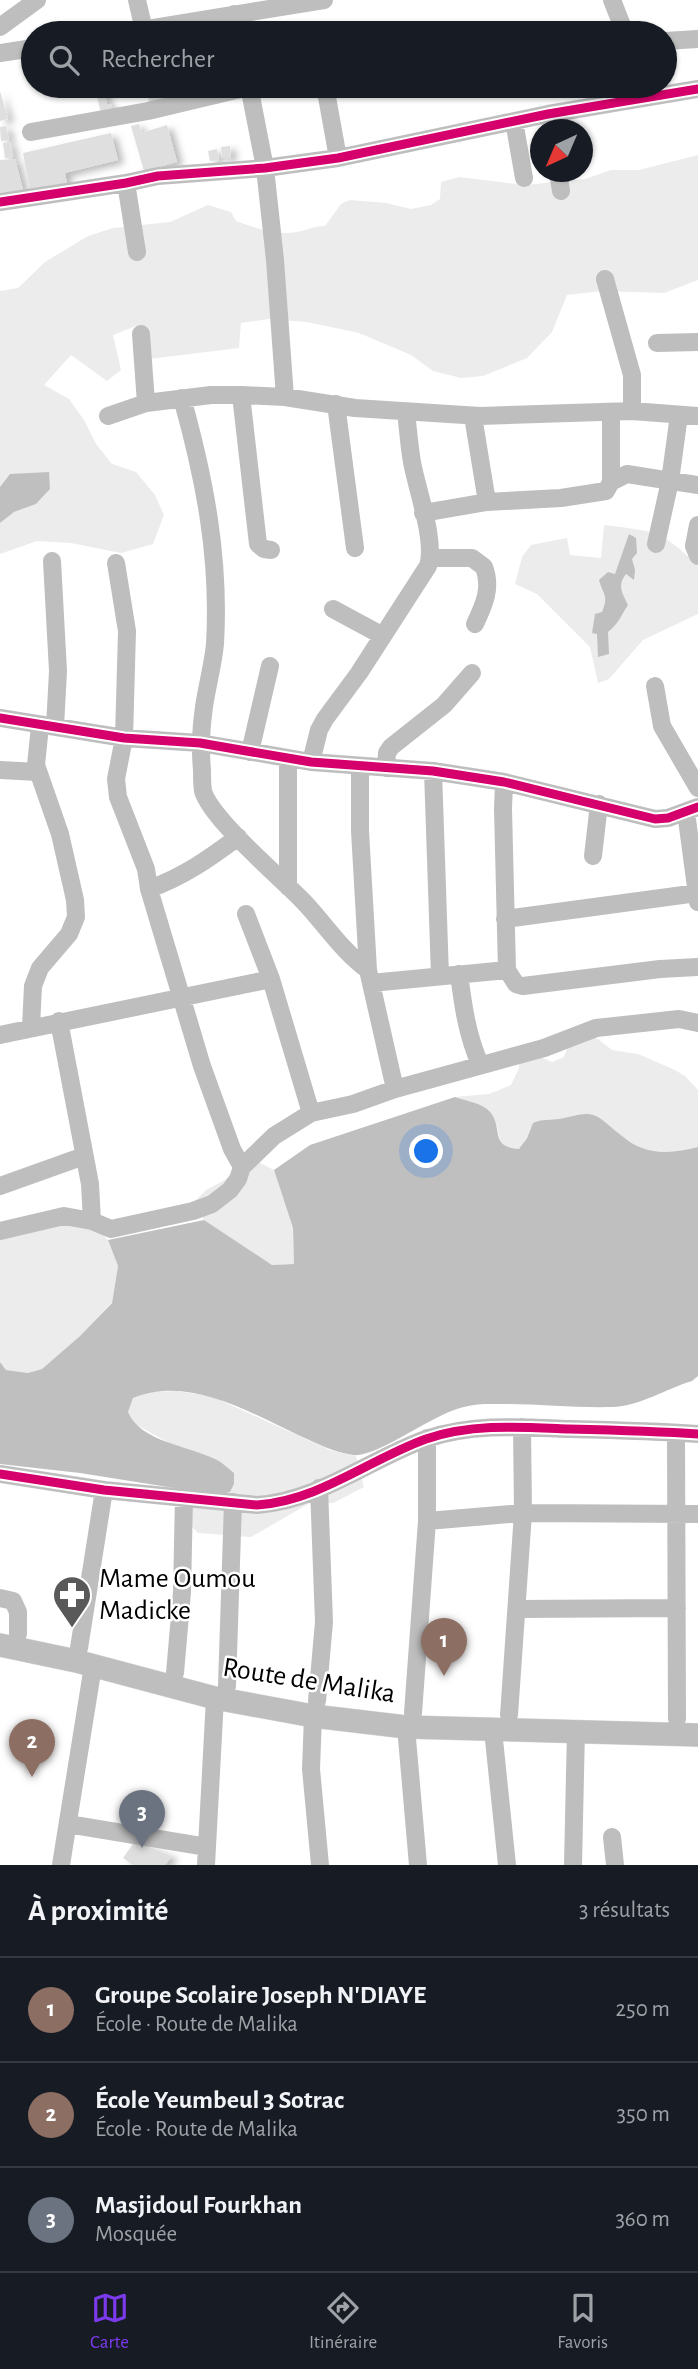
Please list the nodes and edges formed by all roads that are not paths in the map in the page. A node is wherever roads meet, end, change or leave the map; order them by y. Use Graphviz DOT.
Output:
graph roads {
  1 [pos="37,0"];
  2 [pos="137,0"];
  3 [pos="324,0"];
  4 [pos="612,0"];
  5 [pos="263,5"];
  6 [pos="234,14"];
  7 [pos="142,21"];
  8 [pos="195,21"];
  9 [pos="235,21"];
  10 [pos="621,21"];
  11 [pos="0,27"];
  12 [pos="698,39"];
  13 [pos="677,40"];
  14 [pos="21,50"];
  15 [pos="0,53"];
  16 [pos="698,89"];
  17 [pos="677,94"];
  18 [pos="202,98"];
  19 [pos="252,98"];
  20 [pos="327,98"];
  21 [pos="657,98"];
  22 [pos="563,119"];
  23 [pos="514,121"];
  24 [pos="530,121"];
  25 [pos="32,132"];
  26 [pos="338,158"];
  27 [pos="265,168"];
  28 [pos="524,178"];
  29 [pos="560,182"];
  30 [pos="126,183"];
  31 [pos="561,191"];
  32 [pos="0,202"];
  33 [pos="137,252"];
  34 [pos="605,279"];
  35 [pos="141,334"];
  36 [pos="698,342"];
  37 [pos="657,343"];
  38 [pos="241,395"];
  39 [pos="285,397"];
  40 [pos="182,398"];
  41 [pos="146,403"];
  42 [pos="336,404"];
  43 [pos="632,411"];
  44 [pos="406,412"];
  45 [pos="611,413"];
  46 [pos="679,415"];
  47 [pos="107,416"];
  48 [pos="473,416"];
  49 [pos="698,416"];
  50 [pos="670,481"];
  51 [pos="611,482"];
  52 [pos="698,485"];
  53 [pos="487,502"];
  54 [pos="423,513"];
  55 [pos="698,525"];
  56 [pos="656,544"];
  57 [pos="355,548"];
  58 [pos="271,550"];
  59 [pos="698,556"];
  60 [pos="431,558"];
  61 [pos="52,561"];
  62 [pos="116,562"];
  63 [pos="333,609"];
  64 [pos="475,624"];
  65 [pos="383,636"];
  66 [pos="270,666"];
  67 [pos="472,673"];
  68 [pos="655,686"];
  69 [pos="0,718"];
  70 [pos="48,727"];
  71 [pos="124,738"];
  72 [pos="200,743"];
  73 [pos="250,752"];
  74 [pos="288,758"];
  75 [pos="311,762"];
  76 [pos="360,766"];
  77 [pos="386,768"];
  78 [pos="0,770"];
  79 [pos="433,771"];
  80 [pos="38,772"];
  81 [pos="504,782"];
  82 [pos="698,788"];
  83 [pos="599,804"];
  84 [pos="692,809"];
  85 [pos="238,836"];
  86 [pos="593,856"];
  87 [pos="288,887"];
  88 [pos="149,889"];
  89 [pos="697,897"];
  90 [pos="246,914"];
  91 [pos="505,919"];
  92 [pos="698,967"];
  93 [pos="507,970"];
  94 [pos="459,974"];
  95 [pos="370,976"];
  96 [pos="439,976"];
  97 [pos="271,979"];
  98 [pos="183,999"];
  99 [pos="59,1021"];
  100 [pos="698,1023"];
  101 [pos="31,1027"];
  102 [pos="0,1035"];
  103 [pos="480,1064"];
  104 [pos="395,1089"];
  105 [pos="311,1113"];
  106 [pos="84,1156"];
  107 [pos="242,1167"];
  108 [pos="0,1186"];
  109 [pos="92,1221"];
  110 [pos="0,1231"];
  111 [pos="522,1427"];
  112 [pos="676,1433"];
  113 [pos="698,1434"];
  114 [pos="427,1438"];
  115 [pos="0,1474"];
  116 [pos="319,1488"];
  117 [pos="104,1490"];
  118 [pos="184,1497"];
  119 [pos="233,1502"];
  120 [pos="523,1513"];
  121 [pos="676,1514"];
  122 [pos="698,1514"];
  123 [pos="427,1521"];
  124 [pos="0,1598"];
  125 [pos="677,1608"];
  126 [pos="517,1609"];
  127 [pos="6,1637"];
  128 [pos="86,1657"];
  129 [pos="176,1673"];
  130 [pos="221,1692"];
  131 [pos="315,1709"];
  132 [pos="410,1720"];
  133 [pos="501,1722"];
  134 [pos="576,1730"];
  135 [pos="693,1732"];
  136 [pos="68,1824"];
  137 [pos="612,1837"];
  138 [pos="207,1847"];
  139 [pos="61,1865"];
  140 [pos="206,1865"];
  141 [pos="320,1865"];
  142 [pos="418,1865"];
  143 [pos="508,1865"];
  144 [pos="573,1865"];
  145 [pos="615,1865"];
  1 -- 11 [label="street"];
  2 -- 7 [label="street"];
  3 -- 5 [label="street"];
  4 -- 10 [label="street"];
  5 -- 6 [label="street"];
  6 -- 8 [label="street"];
  6 -- 9 [label="street"];
  12 -- 13 [label="street"];
  14 -- 15 [label="street"];
  16 -- 17 [label="street"];
  18 -- 25 [label="street"];
  19 -- 27 [label="street"];
  20 -- 26 [label="street"];
  21 -- 22 [label="street"];
  23 -- 24 [label="street"];
  23 -- 26 [label="street"];
  23 -- 28 [label="street"];
  26 -- 27 [label="street"];
  27 -- 30 [label="street"];
  27 -- 39 [label="street"];
  29 -- 31 [label="street"];
  30 -- 32 [label="street"];
  30 -- 33 [label="street"];
  34 -- 43 [label="street"];
  35 -- 41 [label="street"];
  36 -- 37 [label="street"];
  38 -- 39 [label="street"];
  38 -- 40 [label="street"];
  38 -- 58 [label="street"];
  39 -- 42 [label="street"];
  40 -- 41 [label="street"];
  40 -- 72 [label="street"];
  41 -- 47 [label="street"];
  42 -- 44 [label="street"];
  42 -- 57 [label="street"];
  43 -- 45 [label="street"];
  43 -- 46 [label="street"];
  44 -- 48 [label="street"];
  44 -- 54 [label="street"];
  45 -- 48 [label="street"];
  45 -- 51 [label="street"];
  46 -- 49 [label="street"];
  46 -- 50 [label="street"];
  48 -- 53 [label="street"];
  50 -- 51 [label="street"];
  50 -- 52 [label="street"];
  50 -- 56 [label="street"];
  51 -- 53 [label="street"];
  53 -- 54 [label="street"];
  54 -- 60 [label="street"];
  55 -- 59 [label="street"];
  60 -- 64 [label="street"];
  60 -- 65 [label="street"];
  61 -- 70 [label="street"];
  62 -- 71 [label="street"];
  63 -- 65 [label="street"];
  65 -- 75 [label="street"];
  66 -- 73 [label="street"];
  67 -- 77 [label="street"];
  68 -- 82 [label="street"];
  69 -- 70 [label="street"];
  70 -- 71 [label="street"];
  70 -- 80 [label="street"];
  71 -- 72 [label="street"];
  71 -- 88 [label="street"];
  72 -- 73 [label="street"];
  72 -- 85 [label="street"];
  73 -- 74 [label="street"];
  74 -- 75 [label="street"];
  74 -- 87 [label="street"];
  75 -- 76 [label="street"];
  76 -- 77 [label="street"];
  76 -- 95 [label="street"];
  77 -- 79 [label="street"];
  78 -- 80 [label="street"];
  79 -- 81 [label="street"];
  79 -- 96 [label="street"];
  80 -- 101 [label="street"];
  81 -- 83 [label="street"];
  81 -- 91 [label="street"];
  83 -- 84 [label="street"];
  83 -- 86 [label="street"];
  84 -- 89 [label="street"];
  85 -- 87 [label="street"];
  85 -- 88 [label="street"];
  87 -- 95 [label="street"];
  88 -- 98 [label="street"];
  89 -- 91 [label="street"];
  90 -- 97 [label="street"];
  91 -- 93 [label="street"];
  92 -- 93 [label="street"];
  93 -- 94 [label="street"];
  94 -- 96 [label="street"];
  94 -- 103 [label="street"];
  95 -- 96 [label="street"];
  95 -- 104 [label="street"];
  97 -- 98 [label="street"];
  97 -- 105 [label="street"];
  98 -- 99 [label="street"];
  98 -- 107 [label="street"];
  99 -- 101 [label="street"];
  99 -- 106 [label="street"];
  100 -- 103 [label="street"];
  101 -- 102 [label="street"];
  103 -- 104 [label="street"];
  104 -- 105 [label="street"];
  105 -- 107 [label="street"];
  106 -- 108 [label="street"];
  106 -- 109 [label="street"];
  107 -- 109 [label="street"];
  109 -- 110 [label="street"];
  111 -- 112 [label="street"];
  111 -- 114 [label="street"];
  111 -- 120 [label="street"];
  112 -- 113 [label="street"];
  112 -- 121 [label="street"];
  114 -- 116 [label="street"];
  114 -- 123 [label="street"];
  115 -- 117 [label="street"];
  116 -- 119 [label="street"];
  116 -- 131 [label="street"];
  117 -- 118 [label="street"];
  117 -- 128 [label="street"];
  118 -- 119 [label="street"];
  118 -- 129 [label="street"];
  119 -- 130 [label="street"];
  120 -- 121 [label="street"];
  120 -- 123 [label="street"];
  120 -- 126 [label="street"];
  121 -- 122 [label="street"];
  121 -- 125 [label="street"];
  123 -- 132 [label="street"];
  124 -- 127 [label="street"];
  125 -- 126 [label="street"];
  125 -- 135 [label="street"];
  126 -- 133 [label="street"];
  127 -- 128 [label="main road, Route de Malika"];
  128 -- 129 [label="main road, Route de Malika"];
  128 -- 130 [label="main road, Route de Malika"];
  128 -- 136 [label="street"];
  129 -- 130 [label="main road, Route de Malika"];
  130 -- 131 [label="main road, Route de Malika"];
  130 -- 138 [label="street"];
  131 -- 132 [label="main road, Route de Malika"];
  131 -- 141 [label="street"];
  132 -- 133 [label="main road, Route de Malika"];
  132 -- 142 [label="street"];
  133 -- 134 [label="main road, Route de Malika"];
  133 -- 135 [label="main road, Route de Malika"];
  133 -- 143 [label="street"];
  134 -- 135 [label="main road, Route de Malika"];
  134 -- 144 [label="street"];
  136 -- 138 [label="street"];
  136 -- 139 [label="street"];
  137 -- 145 [label="street"];
  138 -- 140 [label="street"];
}
